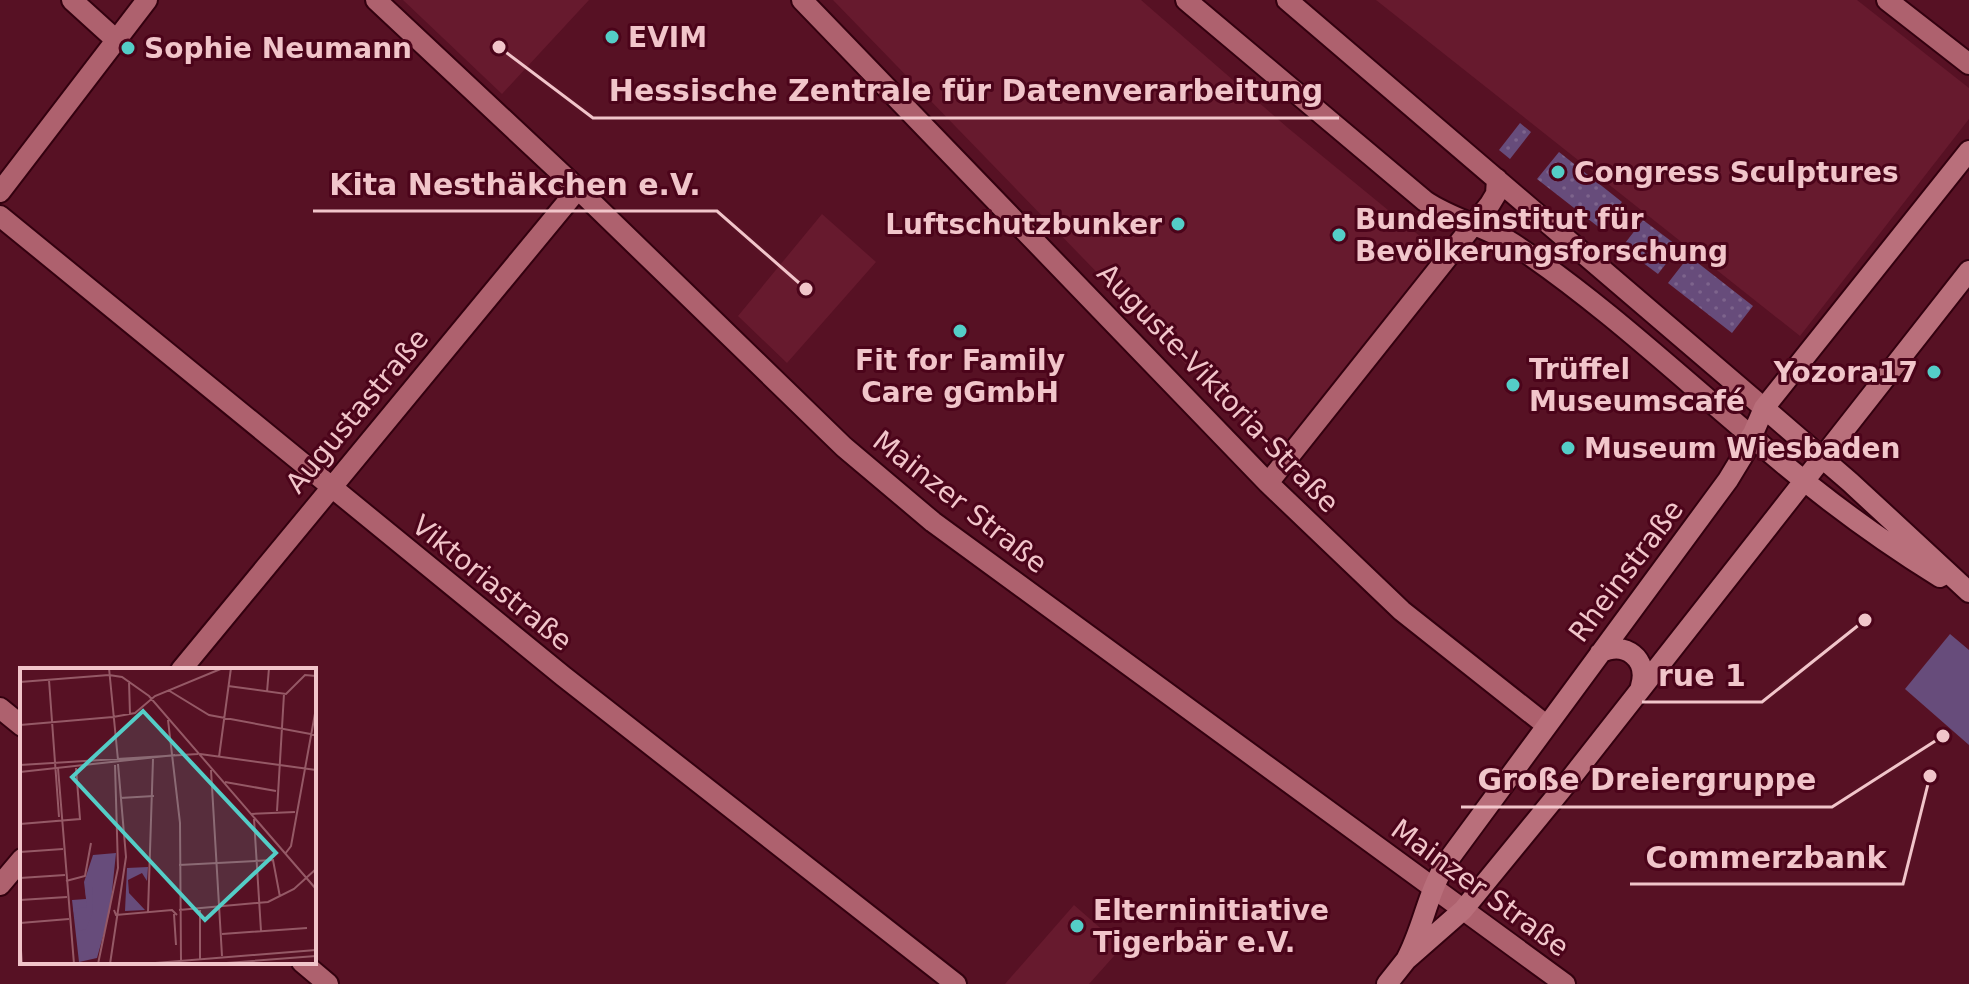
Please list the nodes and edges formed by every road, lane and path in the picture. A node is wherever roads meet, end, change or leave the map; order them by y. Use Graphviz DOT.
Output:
graph roads {
  1 [pos="72,0"];
  2 [pos="147,0"];
  3 [pos="376,0"];
  4 [pos="802,0"];
  5 [pos="1186,0"];
  6 [pos="1287,0"];
  7 [pos="1887,0"];
  8 [pos="115,39"];
  9 [pos="1969,64"];
  10 [pos="1969,151"];
  11 [pos="1497,179"];
  12 [pos="578,189"];
  13 [pos="0,192"];
  14 [pos="0,216"];
  15 [pos="1474,225"];
  16 [pos="1969,271"];
  17 [pos="1764,408"];
  18 [pos="1751,436"];
  19 [pos="1822,457"];
  20 [pos="1803,482"];
  21 [pos="1268,483"];
  22 [pos="330,487"];
  23 [pos="1969,594"];
  24 [pos="1600,653"];
  25 [pos="183,668"];
  26 [pos="1641,686"];
  27 [pos="0,708"];
  28 [pos="20,724"];
  29 [pos="1546,725"];
  30 [pos="20,861"];
  31 [pos="0,885"];
  32 [pos="1433,888"];
  33 [pos="1463,910"];
  34 [pos="1406,960"];
  35 [pos="304,964"];
  36 [pos="328,984"];
  37 [pos="956,984"];
  38 [pos="1387,984"];
  39 [pos="1565,984"];
  1 -- 8 [label="street"];
  2 -- 8 [label="street"];
  3 -- 12 [label="street, Mainzer Straße"];
  4 -- 21 [label="street, Auguste-Viktoria-Straße"];
  5 -- 15 [label="street"];
  6 -- 11 [label="street"];
  7 -- 9 [label="street"];
  8 -- 13 [label="street"];
  10 -- 17 [label="main road, Rheinstraße"];
  11 -- 15 [label="street"];
  11 -- 17 [label="street"];
  12 -- 22 [label="street, Augustastraße"];
  12 -- 32 [label="street, Mainzer Straße"];
  14 -- 22 [label="street, Viktoriastraße"];
  15 -- 18 [label="street"];
  15 -- 21 [label="street"];
  16 -- 19 [label="main road, Rheinstraße"];
  17 -- 18 [label="main road, Rheinstraße"];
  17 -- 19 [label="main road"];
  18 -- 20 [label="main road"];
  18 -- 24 [label="main road, Rheinstraße"];
  19 -- 20 [label="main road, Rheinstraße"];
  19 -- 23 [label="main road"];
  20 -- 23 [label="main road"];
  20 -- 26 [label="main road, Rheinstraße"];
  21 -- 29 [label="street, Auguste-Viktoria-Straße"];
  22 -- 25 [label="street, Augustastraße"];
  22 -- 37 [label="street, Viktoriastraße"];
  24 -- 26 [label="main road"];
  24 -- 29 [label="main road, Rheinstraße"];
  26 -- 33 [label="main road, Rheinstraße"];
  27 -- 28 [label="street"];
  29 -- 32 [label="main road, Rheinstraße"];
  30 -- 31 [label="street"];
  32 -- 33 [label="street, Mainzer Straße"];
  32 -- 34 [label="main road, Rheinstraße"];
  33 -- 34 [label="main road, Rheinstraße"];
  33 -- 39 [label="street, Mainzer Straße"];
  34 -- 38 [label="main road, Rheinstraße"];
  35 -- 36 [label="street"];
}
